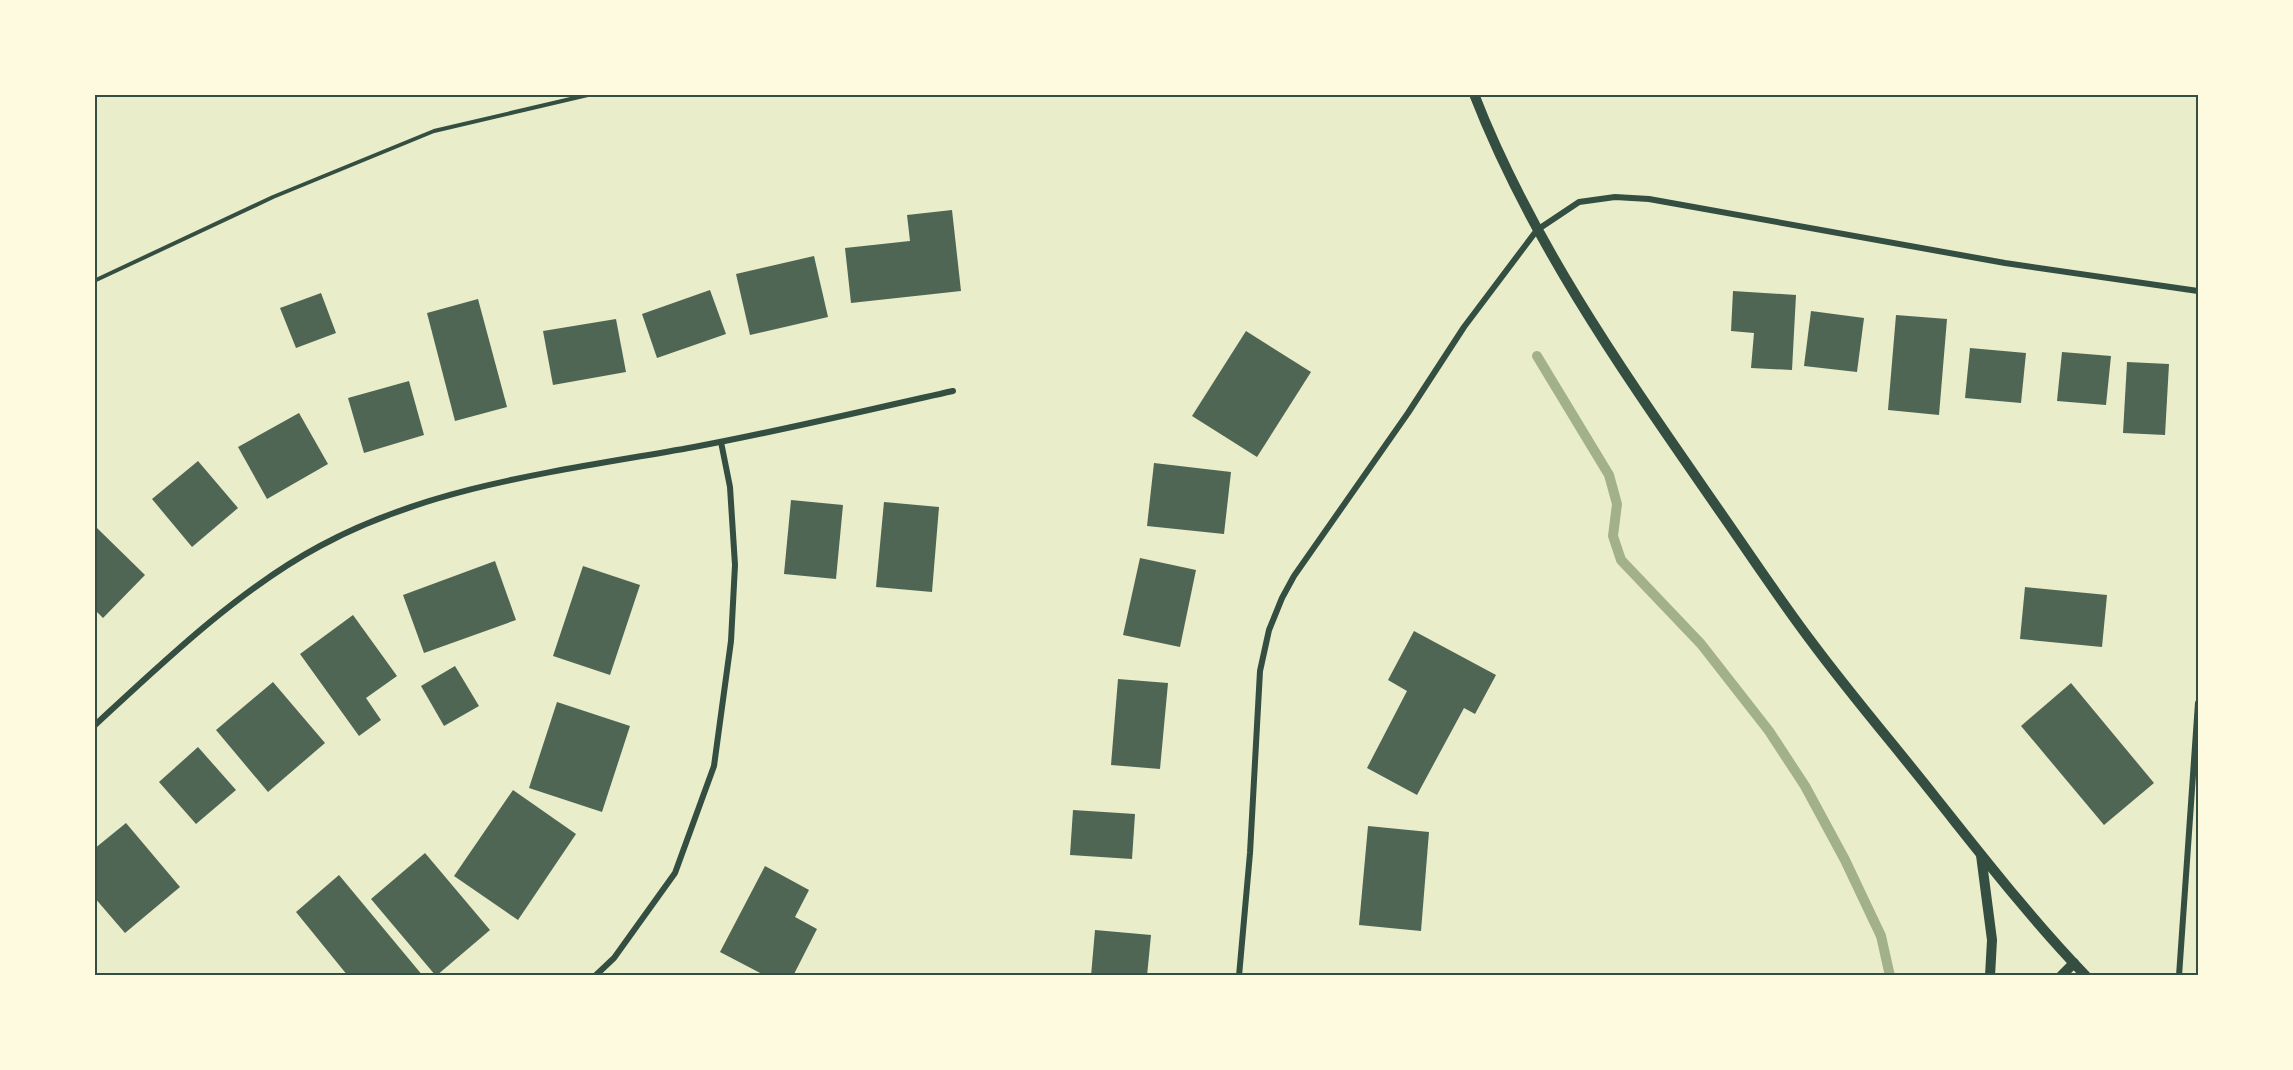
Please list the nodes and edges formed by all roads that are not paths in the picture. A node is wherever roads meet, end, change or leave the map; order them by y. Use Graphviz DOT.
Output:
graph roads {
  1 [pos="1474,94"];
  2 [pos="1537,230"];
  3 [pos="2199,291"];
  4 [pos="953,391"];
  5 [pos="721,441"];
  6 [pos="2199,703"];
  7 [pos="94,726"];
  8 [pos="1981,855"];
  9 [pos="2074,963"];
  10 [pos="595,975"];
  11 [pos="1239,975"];
  12 [pos="1990,975"];
  13 [pos="2061,975"];
  14 [pos="2086,975"];
  15 [pos="2179,975"];
  1 -- 2 [label="street"];
  2 -- 3 [label="street"];
  2 -- 8 [label="street"];
  2 -- 11 [label="street"];
  4 -- 5 [label="street"];
  5 -- 7 [label="street"];
  5 -- 10 [label="street"];
  6 -- 15 [label="street"];
  8 -- 9 [label="street"];
  8 -- 12 [label="street"];
  9 -- 13 [label="street"];
  9 -- 14 [label="street"];
}
